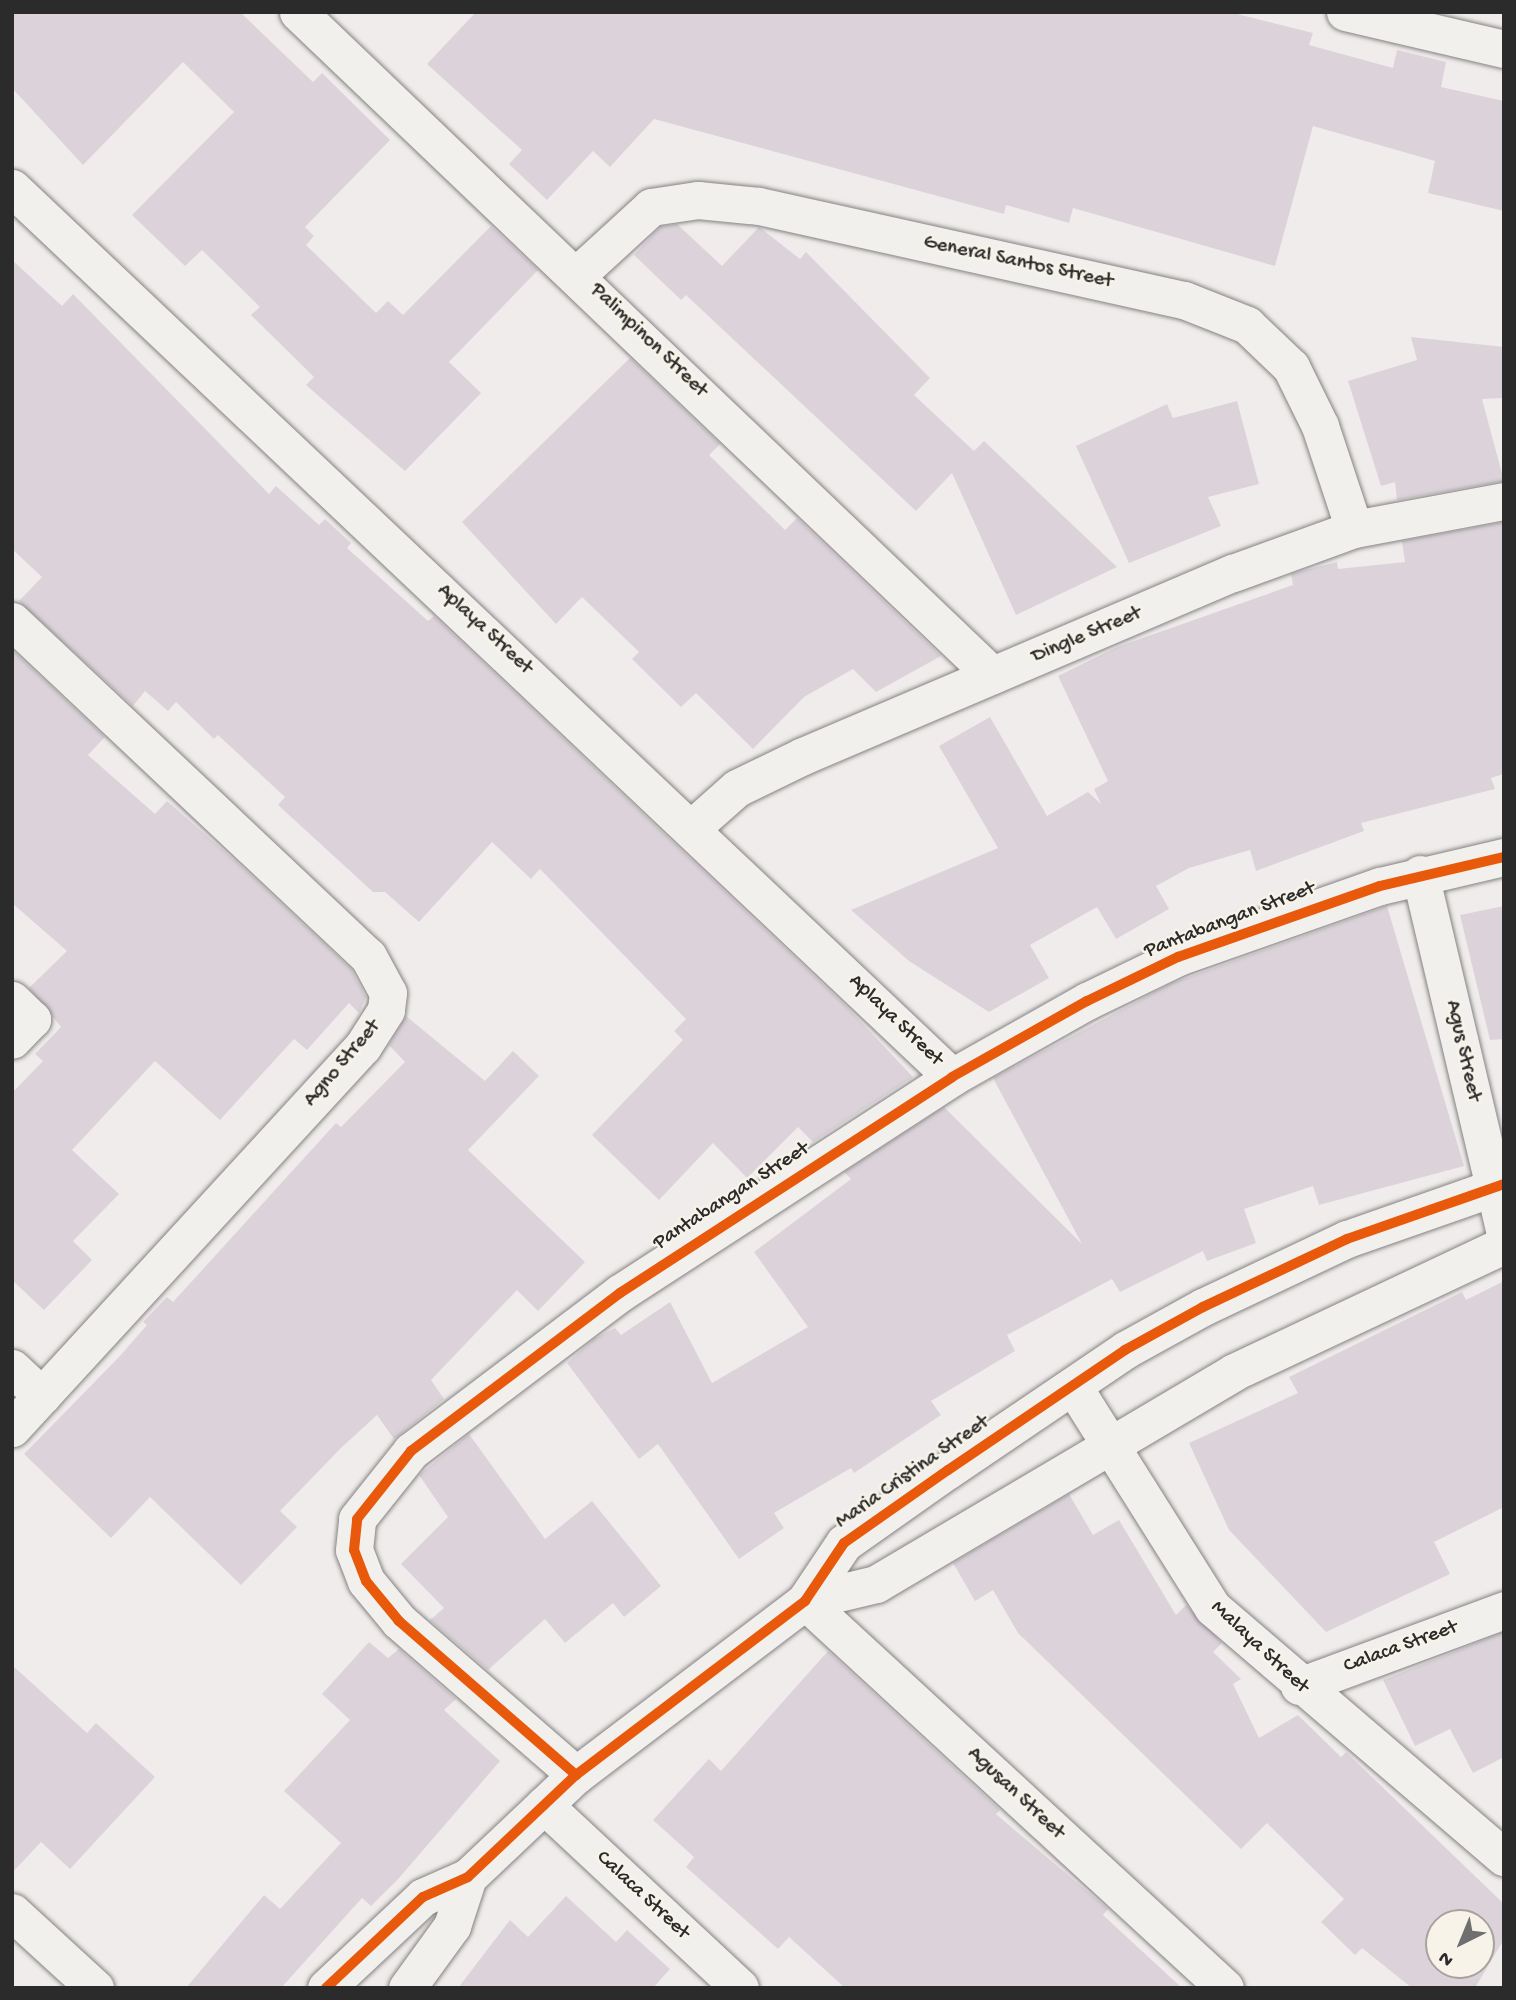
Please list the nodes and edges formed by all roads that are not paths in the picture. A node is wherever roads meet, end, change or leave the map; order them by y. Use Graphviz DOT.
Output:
graph roads {
  1 [pos="298,12"];
  2 [pos="1345,12"];
  3 [pos="1504,49"];
  4 [pos="12,188"];
  5 [pos="578,274"];
  6 [pos="1504,501"];
  7 [pos="1354,529"];
  8 [pos="12,621"];
  9 [pos="992,675"];
  10 [pos="694,826"];
  11 [pos="1504,857"];
  12 [pos="1420,874"];
  13 [pos="12,1000"];
  14 [pos="12,1040"];
  15 [pos="952,1077"];
  16 [pos="1499,1185"];
  17 [pos="1504,1229"];
  18 [pos="1504,1245"];
  19 [pos="12,1368"];
  20 [pos="1073,1386"];
  21 [pos="42,1396"];
  22 [pos="12,1428"];
  23 [pos="1110,1445"];
  24 [pos="805,1601"];
  25 [pos="1504,1610"];
  26 [pos="1299,1686"];
  27 [pos="576,1775"];
  28 [pos="544,1805"];
  29 [pos="1504,1857"];
  30 [pos="468,1877"];
  31 [pos="12,1912"];
  32 [pos="95,1988"];
  33 [pos="326,1988"];
  34 [pos="407,1988"];
  35 [pos="740,1988"];
  36 [pos="1226,1988"];
  1 -- 5 [label="street, Palimpinon Street"];
  2 -- 3 [label="street"];
  4 -- 10 [label="street, Aplaya Street"];
  5 -- 7 [label="street, General Santos Street"];
  5 -- 9 [label="street, Palimpinon Street"];
  6 -- 7 [label="street, Dingle Street"];
  7 -- 9 [label="street, Dingle Street"];
  8 -- 21 [label="street, Agno Street"];
  9 -- 10 [label="street, Dingle Street"];
  10 -- 15 [label="street, Aplaya Street"];
  11 -- 12 [label="street, Pantabangan Street"];
  12 -- 15 [label="street, Pantabangan Street"];
  12 -- 16 [label="street, Agus Street"];
  13 -- 14 [label="street"];
  15 -- 27 [label="street, Pantabangan Street"];
  16 -- 17 [label="street, Agus Street"];
  16 -- 20 [label="street, Maria Cristina Street"];
  18 -- 23 [label="street, Maria Cristina Street"];
  19 -- 21 [label="street"];
  20 -- 23 [label="street, Malaya Street"];
  20 -- 24 [label="street, Maria Cristina Street"];
  21 -- 22 [label="street, Agno Street"];
  23 -- 24 [label="street, Maria Cristina Street"];
  23 -- 26 [label="street, Malaya Street"];
  24 -- 27 [label="street, Maria Cristina Street"];
  24 -- 36 [label="street, Agusan Street"];
  25 -- 26 [label="street, Calaca Street"];
  26 -- 29 [label="street, Malaya Street"];
  27 -- 28 [label="street, Maria Cristina Street"];
  28 -- 30 [label="street, Maria Cristina Street"];
  28 -- 35 [label="street, Calaca Street"];
  30 -- 33 [label="street, Maria Cristina Street"];
  30 -- 34 [label="street, Maria Cristina Street"];
  31 -- 32 [label="street"];
}
